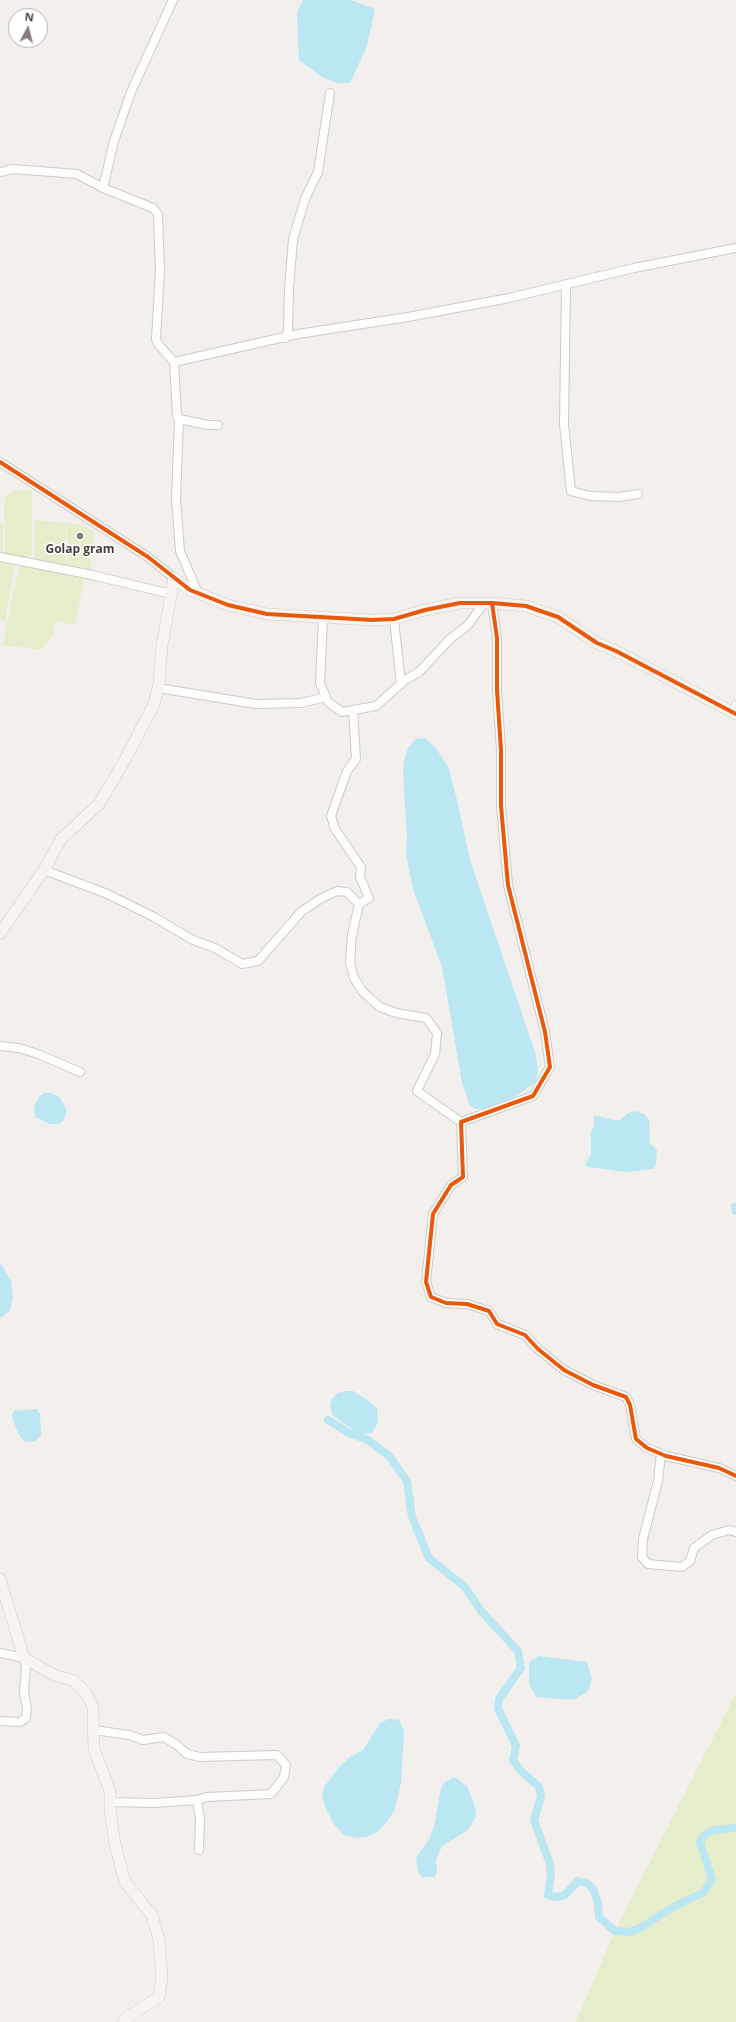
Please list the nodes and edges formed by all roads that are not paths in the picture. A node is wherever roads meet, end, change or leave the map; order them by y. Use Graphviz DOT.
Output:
graph roads {
  1 [pos="172,0"];
  2 [pos="330,93"];
  3 [pos="0,172"];
  4 [pos="103,188"];
  5 [pos="736,248"];
  6 [pos="566,285"];
  7 [pos="285,338"];
  8 [pos="174,362"];
  9 [pos="179,418"];
  10 [pos="218,425"];
  11 [pos="0,462"];
  12 [pos="638,494"];
  13 [pos="0,558"];
  14 [pos="174,578"];
  15 [pos="198,593"];
  16 [pos="171,594"];
  17 [pos="488,603"];
  18 [pos="323,619"];
  19 [pos="394,619"];
  20 [pos="401,684"];
  21 [pos="158,688"];
  22 [pos="326,697"];
  23 [pos="353,710"];
  24 [pos="735,711"];
  25 [pos="44,870"];
  26 [pos="359,904"];
  27 [pos="0,934"];
  28 [pos="0,1046"];
  29 [pos="80,1072"];
  30 [pos="461,1122"];
  31 [pos="661,1454"];
  32 [pos="736,1476"];
  33 [pos="736,1532"];
  34 [pos="0,1579"];
  35 [pos="0,1653"];
  36 [pos="24,1658"];
  37 [pos="0,1721"];
  38 [pos="94,1730"];
  39 [pos="197,1800"];
  40 [pos="110,1802"];
  41 [pos="199,1850"];
  42 [pos="123,2022"];
  1 -- 4 [label="street"];
  2 -- 7 [label="street"];
  3 -- 4 [label="street"];
  4 -- 8 [label="street"];
  5 -- 6 [label="street"];
  6 -- 7 [label="street"];
  6 -- 12 [label="street"];
  7 -- 8 [label="street"];
  8 -- 9 [label="street"];
  9 -- 10 [label="street"];
  9 -- 15 [label="street"];
  11 -- 14 [label="street"];
  13 -- 16 [label="street"];
  14 -- 15 [label="street"];
  14 -- 16 [label="street"];
  15 -- 18 [label="street"];
  16 -- 21 [label="street"];
  17 -- 19 [label="street"];
  17 -- 20 [label="street"];
  17 -- 24 [label="street"];
  17 -- 30 [label="street"];
  18 -- 19 [label="street"];
  18 -- 22 [label="street"];
  19 -- 20 [label="street"];
  20 -- 23 [label="street"];
  21 -- 22 [label="street"];
  21 -- 25 [label="street"];
  22 -- 23 [label="street"];
  23 -- 26 [label="street"];
  25 -- 26 [label="street"];
  25 -- 27 [label="street"];
  26 -- 30 [label="street"];
  28 -- 29 [label="street"];
  30 -- 31 [label="street"];
  31 -- 32 [label="street"];
  31 -- 33 [label="street"];
  34 -- 36 [label="street"];
  35 -- 36 [label="street"];
  36 -- 37 [label="street"];
  36 -- 38 [label="street"];
  38 -- 39 [label="street"];
  38 -- 40 [label="street"];
  39 -- 40 [label="street"];
  39 -- 41 [label="street"];
  40 -- 42 [label="street"];
}
